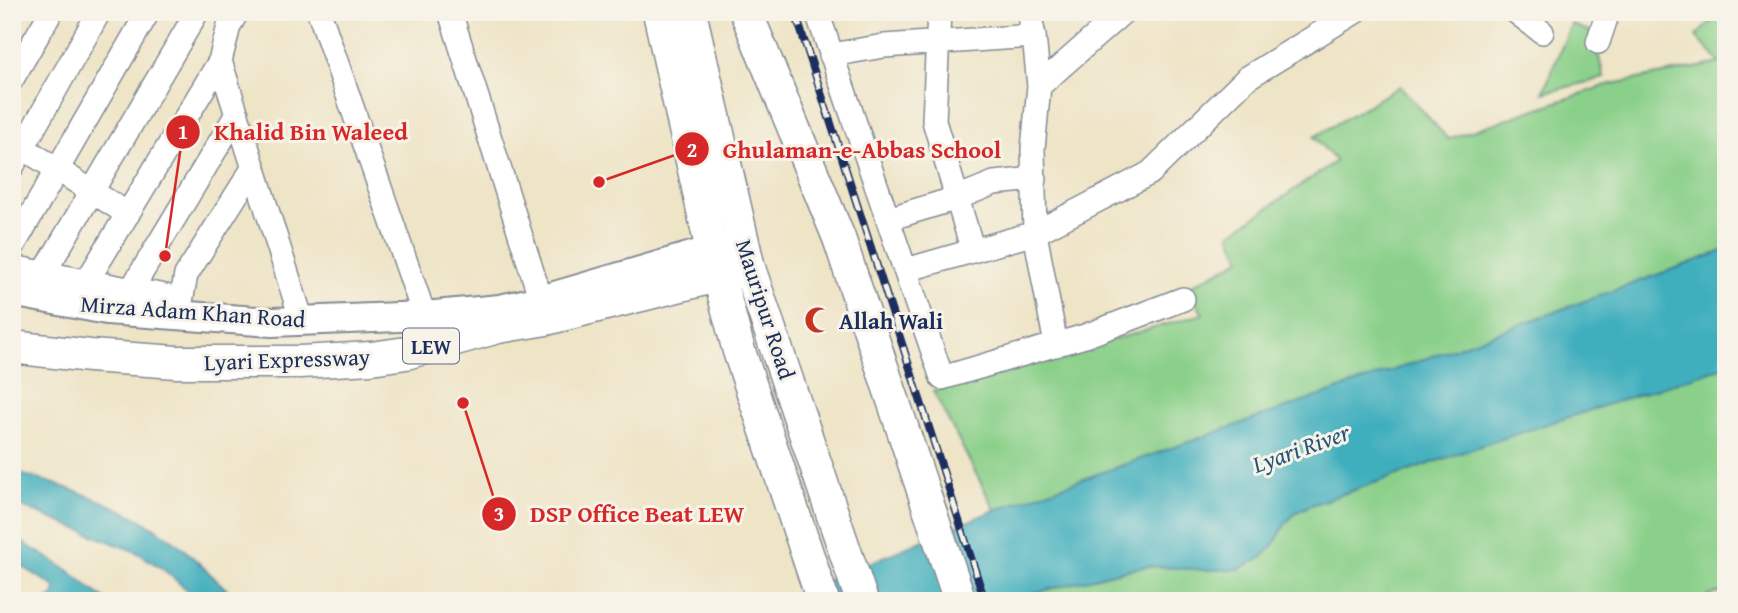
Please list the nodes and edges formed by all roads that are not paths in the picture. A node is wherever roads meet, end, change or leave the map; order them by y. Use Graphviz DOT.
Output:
graph roads {
  1 [pos="51,12"];
  2 [pos="99,12"];
  3 [pos="148,12"];
  4 [pos="197,12"];
  5 [pos="319,12"];
  6 [pos="450,12"];
  7 [pos="659,12"];
  8 [pos="690,12"];
  9 [pos="746,12"];
  10 [pos="939,12"];
  11 [pos="1029,12"];
  12 [pos="1124,12"];
  13 [pos="1355,12"];
  14 [pos="1516,12"];
  15 [pos="1608,12"];
  16 [pos="824,14"];
  17 [pos="226,17"];
  18 [pos="1542,32"];
  19 [pos="1034,36"];
  20 [pos="1598,42"];
  21 [pos="937,43"];
  22 [pos="831,55"];
  23 [pos="220,61"];
  24 [pos="12,79"];
  25 [pos="1040,86"];
  26 [pos="237,114"];
  27 [pos="16,152"];
  28 [pos="254,167"];
  29 [pos="58,169"];
  30 [pos="1035,179"];
  31 [pos="92,191"];
  32 [pos="957,198"];
  33 [pos="128,214"];
  34 [pos="888,219"];
  35 [pos="1035,233"];
  36 [pos="12,248"];
  37 [pos="973,251"];
  38 [pos="731,259"];
  39 [pos="12,267"];
  40 [pos="906,270"];
  41 [pos="44,273"];
  42 [pos="87,281"];
  43 [pos="131,290"];
  44 [pos="12,292"];
  45 [pos="1183,299"];
  46 [pos="541,300"];
  47 [pos="180,307"];
  48 [pos="424,316"];
  49 [pos="302,321"];
  50 [pos="434,345"];
  51 [pos="1056,345"];
  52 [pos="12,347"];
  53 [pos="823,601"];
  54 [pos="862,601"];
  55 [pos="960,601"];
  1 -- 24 [label="street"];
  2 -- 27 [label="street"];
  3 -- 29 [label="street"];
  4 -- 31 [label="street"];
  5 -- 48 [label="street"];
  6 -- 46 [label="street"];
  7 -- 38 [label="highway, Mauripur Road"];
  8 -- 38 [label="highway, Mauripur Road"];
  9 -- 55 [label="highway"];
  10 -- 21 [label="street"];
  11 -- 19 [label="street"];
  12 -- 25 [label="street"];
  13 -- 35 [label="street"];
  14 -- 18 [label="street"];
  15 -- 20 [label="street"];
  16 -- 22 [label="street"];
  17 -- 23 [label="street"];
  19 -- 21 [label="street"];
  19 -- 25 [label="street"];
  21 -- 22 [label="street"];
  21 -- 32 [label="street"];
  22 -- 34 [label="street"];
  23 -- 26 [label="street"];
  23 -- 33 [label="street"];
  25 -- 30 [label="street"];
  26 -- 28 [label="street"];
  26 -- 43 [label="street"];
  27 -- 29 [label="street"];
  28 -- 47 [label="street"];
  28 -- 49 [label="street"];
  29 -- 31 [label="street"];
  29 -- 36 [label="street"];
  30 -- 32 [label="street"];
  30 -- 35 [label="street"];
  31 -- 33 [label="street"];
  31 -- 41 [label="street"];
  32 -- 34 [label="street"];
  32 -- 37 [label="street"];
  33 -- 42 [label="street"];
  34 -- 40 [label="street"];
  35 -- 37 [label="street"];
  35 -- 51 [label="street"];
  37 -- 40 [label="street"];
  38 -- 46 [label="main road, Mirza Adam Khan Road"];
  38 -- 50 [label="highway, Lyari Expressway / LEW"];
  38 -- 53 [label="highway, Mauripur Road"];
  38 -- 54 [label="highway, Mauripur Road"];
  39 -- 41 [label="street"];
  40 -- 51 [label="street"];
  41 -- 42 [label="street"];
  42 -- 43 [label="street"];
  43 -- 47 [label="street"];
  44 -- 47 [label="main road, Mirza Adam Khan Road"];
  45 -- 51 [label="street"];
  46 -- 48 [label="main road, Mirza Adam Khan Road"];
  47 -- 49 [label="main road, Mirza Adam Khan Road"];
  48 -- 49 [label="main road, Mirza Adam Khan Road"];
  48 -- 50 [label="street"];
  50 -- 52 [label="highway, Lyari Expressway / LEW"];
}
